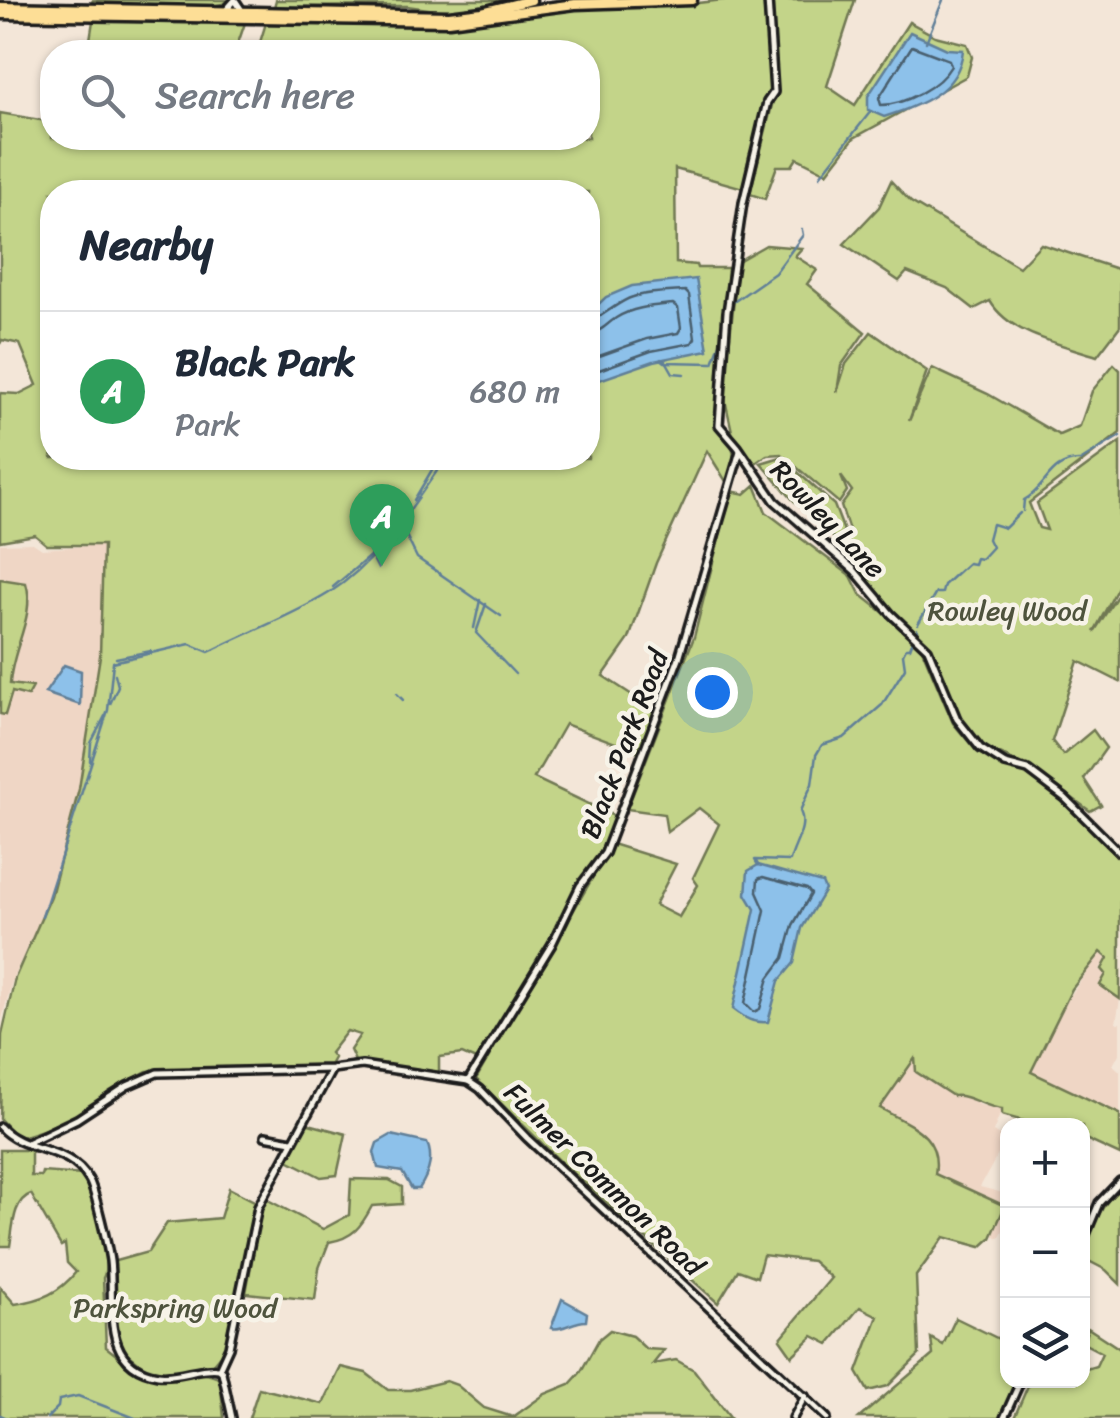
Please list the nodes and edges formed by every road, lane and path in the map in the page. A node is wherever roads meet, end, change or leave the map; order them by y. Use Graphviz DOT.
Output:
graph roads {
  1 [pos="531,0"];
  2 [pos="692,0"];
  3 [pos="767,1"];
  4 [pos="0,11"];
  5 [pos="740,451"];
  6 [pos="1120,853"];
  7 [pos="332,1069"];
  8 [pos="468,1081"];
  9 [pos="2,1133"];
  10 [pos="265,1136"];
  11 [pos="292,1141"];
  12 [pos="28,1142"];
  13 [pos="1120,1181"];
  14 [pos="1090,1225"];
  15 [pos="219,1369"];
  16 [pos="1017,1388"];
  17 [pos="805,1396"];
  18 [pos="232,1418"];
  19 [pos="793,1418"];
  20 [pos="827,1418"];
  21 [pos="1004,1418"];
  1 -- 4 [label="main road"];
  2 -- 4 [label="main road"];
  3 -- 5 [label="street, Rowley Lane"];
  5 -- 6 [label="street, Rowley Lane"];
  5 -- 8 [label="street, Black Park Road"];
  7 -- 8 [label="street, Fulmer Common Road"];
  7 -- 11 [label="street"];
  7 -- 12 [label="street, Fulmer Common Road"];
  8 -- 17 [label="street, Fulmer Common Road"];
  9 -- 12 [label="street"];
  10 -- 11 [label="street"];
  11 -- 15 [label="street"];
  12 -- 15 [label="street"];
  13 -- 14 [label="street"];
  15 -- 18 [label="street"];
  16 -- 21 [label="street"];
  17 -- 19 [label="street"];
  17 -- 20 [label="street, Fulmer Common Road"];
}
